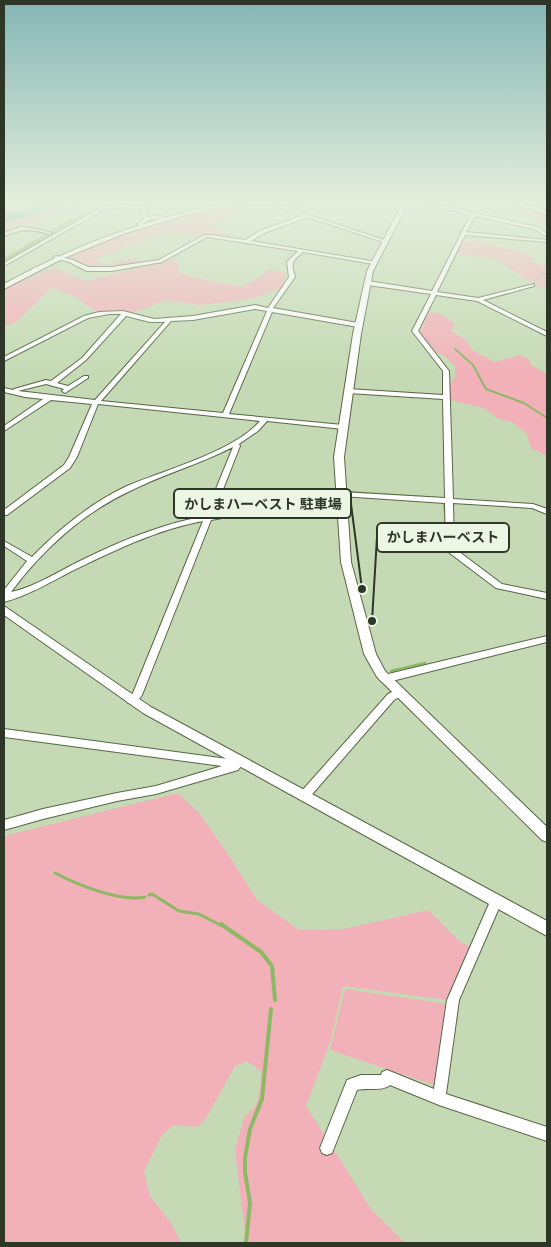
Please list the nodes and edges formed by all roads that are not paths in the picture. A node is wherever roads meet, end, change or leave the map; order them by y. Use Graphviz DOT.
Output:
graph roads {
  1 [pos="54,259"];
  2 [pos="62,259"];
  3 [pos="163,259"];
  4 [pos="292,259"];
  5 [pos="355,259"];
  6 [pos="375,259"];
  7 [pos="450,259"];
  8 [pos="374,262"];
  9 [pos="368,283"];
  10 [pos="532,285"];
  11 [pos="4,287"];
  12 [pos="434,293"];
  13 [pos="478,300"];
  14 [pos="270,309"];
  15 [pos="125,314"];
  16 [pos="168,320"];
  17 [pos="358,325"];
  18 [pos="547,334"];
  19 [pos="4,359"];
  20 [pos="86,377"];
  21 [pos="51,384"];
  22 [pos="69,388"];
  23 [pos="348,391"];
  24 [pos="7,392"];
  25 [pos="447,397"];
  26 [pos="53,398"];
  27 [pos="96,402"];
  28 [pos="225,415"];
  29 [pos="265,419"];
  30 [pos="343,427"];
  31 [pos="4,429"];
  32 [pos="234,444"];
  33 [pos="341,494"];
  34 [pos="449,501"];
  35 [pos="547,512"];
  36 [pos="4,513"];
  37 [pos="208,518"];
  38 [pos="4,543"];
  39 [pos="33,562"];
  40 [pos="547,596"];
  41 [pos="5,606"];
  42 [pos="547,639"];
  43 [pos="384,678"];
  44 [pos="398,693"];
  45 [pos="131,700"];
  46 [pos="4,733"];
  47 [pos="237,759"];
  48 [pos="304,796"];
  49 [pos="4,826"];
  50 [pos="547,836"];
  51 [pos="496,901"];
  52 [pos="547,929"];
  53 [pos="439,1098"];
  54 [pos="547,1134"];
  55 [pos="327,1148"];
  1 -- 11 [label="main road"];
  2 -- 3 [label="street"];
  4 -- 14 [label="street"];
  5 -- 8 [label="street"];
  6 -- 8 [label="street"];
  7 -- 12 [label="street"];
  8 -- 9 [label="street"];
  9 -- 12 [label="street"];
  9 -- 17 [label="street"];
  10 -- 13 [label="street"];
  12 -- 13 [label="street"];
  12 -- 25 [label="street"];
  13 -- 18 [label="street"];
  14 -- 16 [label="street"];
  14 -- 17 [label="street"];
  14 -- 28 [label="street"];
  15 -- 16 [label="street"];
  15 -- 19 [label="street"];
  15 -- 21 [label="street"];
  16 -- 27 [label="street"];
  17 -- 23 [label="street"];
  20 -- 22 [label="street"];
  21 -- 22 [label="street"];
  21 -- 24 [label="street"];
  22 -- 26 [label="street"];
  23 -- 25 [label="street"];
  23 -- 30 [label="street"];
  24 -- 26 [label="street"];
  25 -- 34 [label="street"];
  26 -- 27 [label="street"];
  26 -- 31 [label="street"];
  27 -- 28 [label="street"];
  27 -- 36 [label="street"];
  28 -- 29 [label="street"];
  29 -- 30 [label="street"];
  29 -- 32 [label="street"];
  30 -- 33 [label="street"];
  32 -- 37 [label="street"];
  32 -- 39 [label="street"];
  33 -- 34 [label="street"];
  33 -- 37 [label="street"];
  33 -- 43 [label="street"];
  34 -- 35 [label="street"];
  34 -- 40 [label="street"];
  37 -- 41 [label="street"];
  37 -- 45 [label="street"];
  38 -- 39 [label="street"];
  39 -- 41 [label="street"];
  41 -- 45 [label="street"];
  42 -- 43 [label="street"];
  43 -- 44 [label="street"];
  44 -- 48 [label="street"];
  44 -- 50 [label="street"];
  45 -- 47 [label="street"];
  46 -- 47 [label="street"];
  47 -- 48 [label="street"];
  47 -- 49 [label="street"];
  48 -- 51 [label="street"];
  51 -- 52 [label="street"];
  51 -- 53 [label="street"];
  53 -- 54 [label="street"];
  53 -- 55 [label="street"];
}
